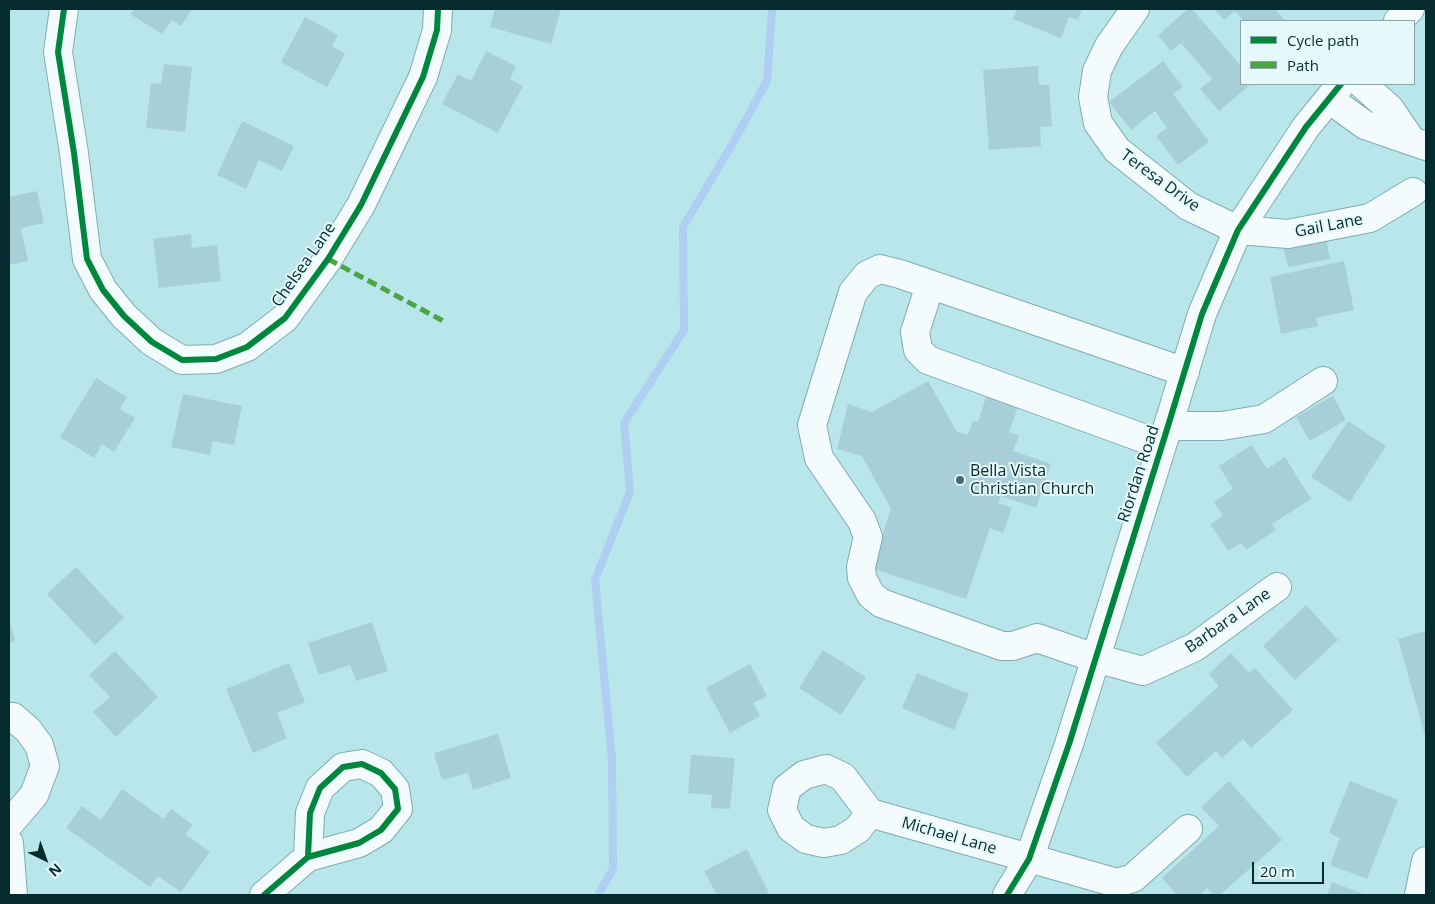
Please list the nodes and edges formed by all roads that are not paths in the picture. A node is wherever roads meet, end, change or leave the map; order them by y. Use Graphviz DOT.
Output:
graph roads {
  1 [pos="64,9"];
  2 [pos="438,9"];
  3 [pos="1135,9"];
  4 [pos="1410,9"];
  5 [pos="1399,20"];
  6 [pos="1363,85"];
  7 [pos="1335,91"];
  8 [pos="1419,143"];
  9 [pos="1413,192"];
  10 [pos="1238,230"];
  11 [pos="930,285"];
  12 [pos="1184,372"];
  13 [pos="1323,381"];
  14 [pos="1165,436"];
  15 [pos="1277,587"];
  16 [pos="1095,658"];
  17 [pos="9,717"];
  18 [pos="870,813"];
  19 [pos="9,824"];
  20 [pos="1188,829"];
  21 [pos="9,842"];
  22 [pos="308,857"];
  23 [pos="1029,859"];
  24 [pos="1426,861"];
  25 [pos="13,895"];
  26 [pos="264,895"];
  27 [pos="1007,895"];
  28 [pos="1419,895"];
  1 -- 2 [label="street, Chelsea Lane"];
  3 -- 10 [label="street, Teresa Drive"];
  4 -- 5 [label="street"];
  6 -- 8 [label="street"];
  7 -- 8 [label="street"];
  7 -- 10 [label="street, Riordan Road"];
  9 -- 10 [label="street, Gail Lane"];
  10 -- 12 [label="street, Riordan Road"];
  11 -- 12 [label="street, Barbara Lane"];
  11 -- 14 [label="street"];
  11 -- 16 [label="street, Barbara Lane"];
  12 -- 14 [label="street, Riordan Road"];
  13 -- 14 [label="street"];
  14 -- 16 [label="street, Riordan Road"];
  15 -- 16 [label="street, Barbara Lane"];
  16 -- 23 [label="street, Riordan Road"];
  17 -- 19 [label="street"];
  18 -- 23 [label="street, Michael Lane"];
  20 -- 23 [label="street, Michael Lane"];
  21 -- 25 [label="street"];
  22 -- 26 [label="street"];
  23 -- 27 [label="street, Riordan Road"];
  24 -- 28 [label="street"];
}
